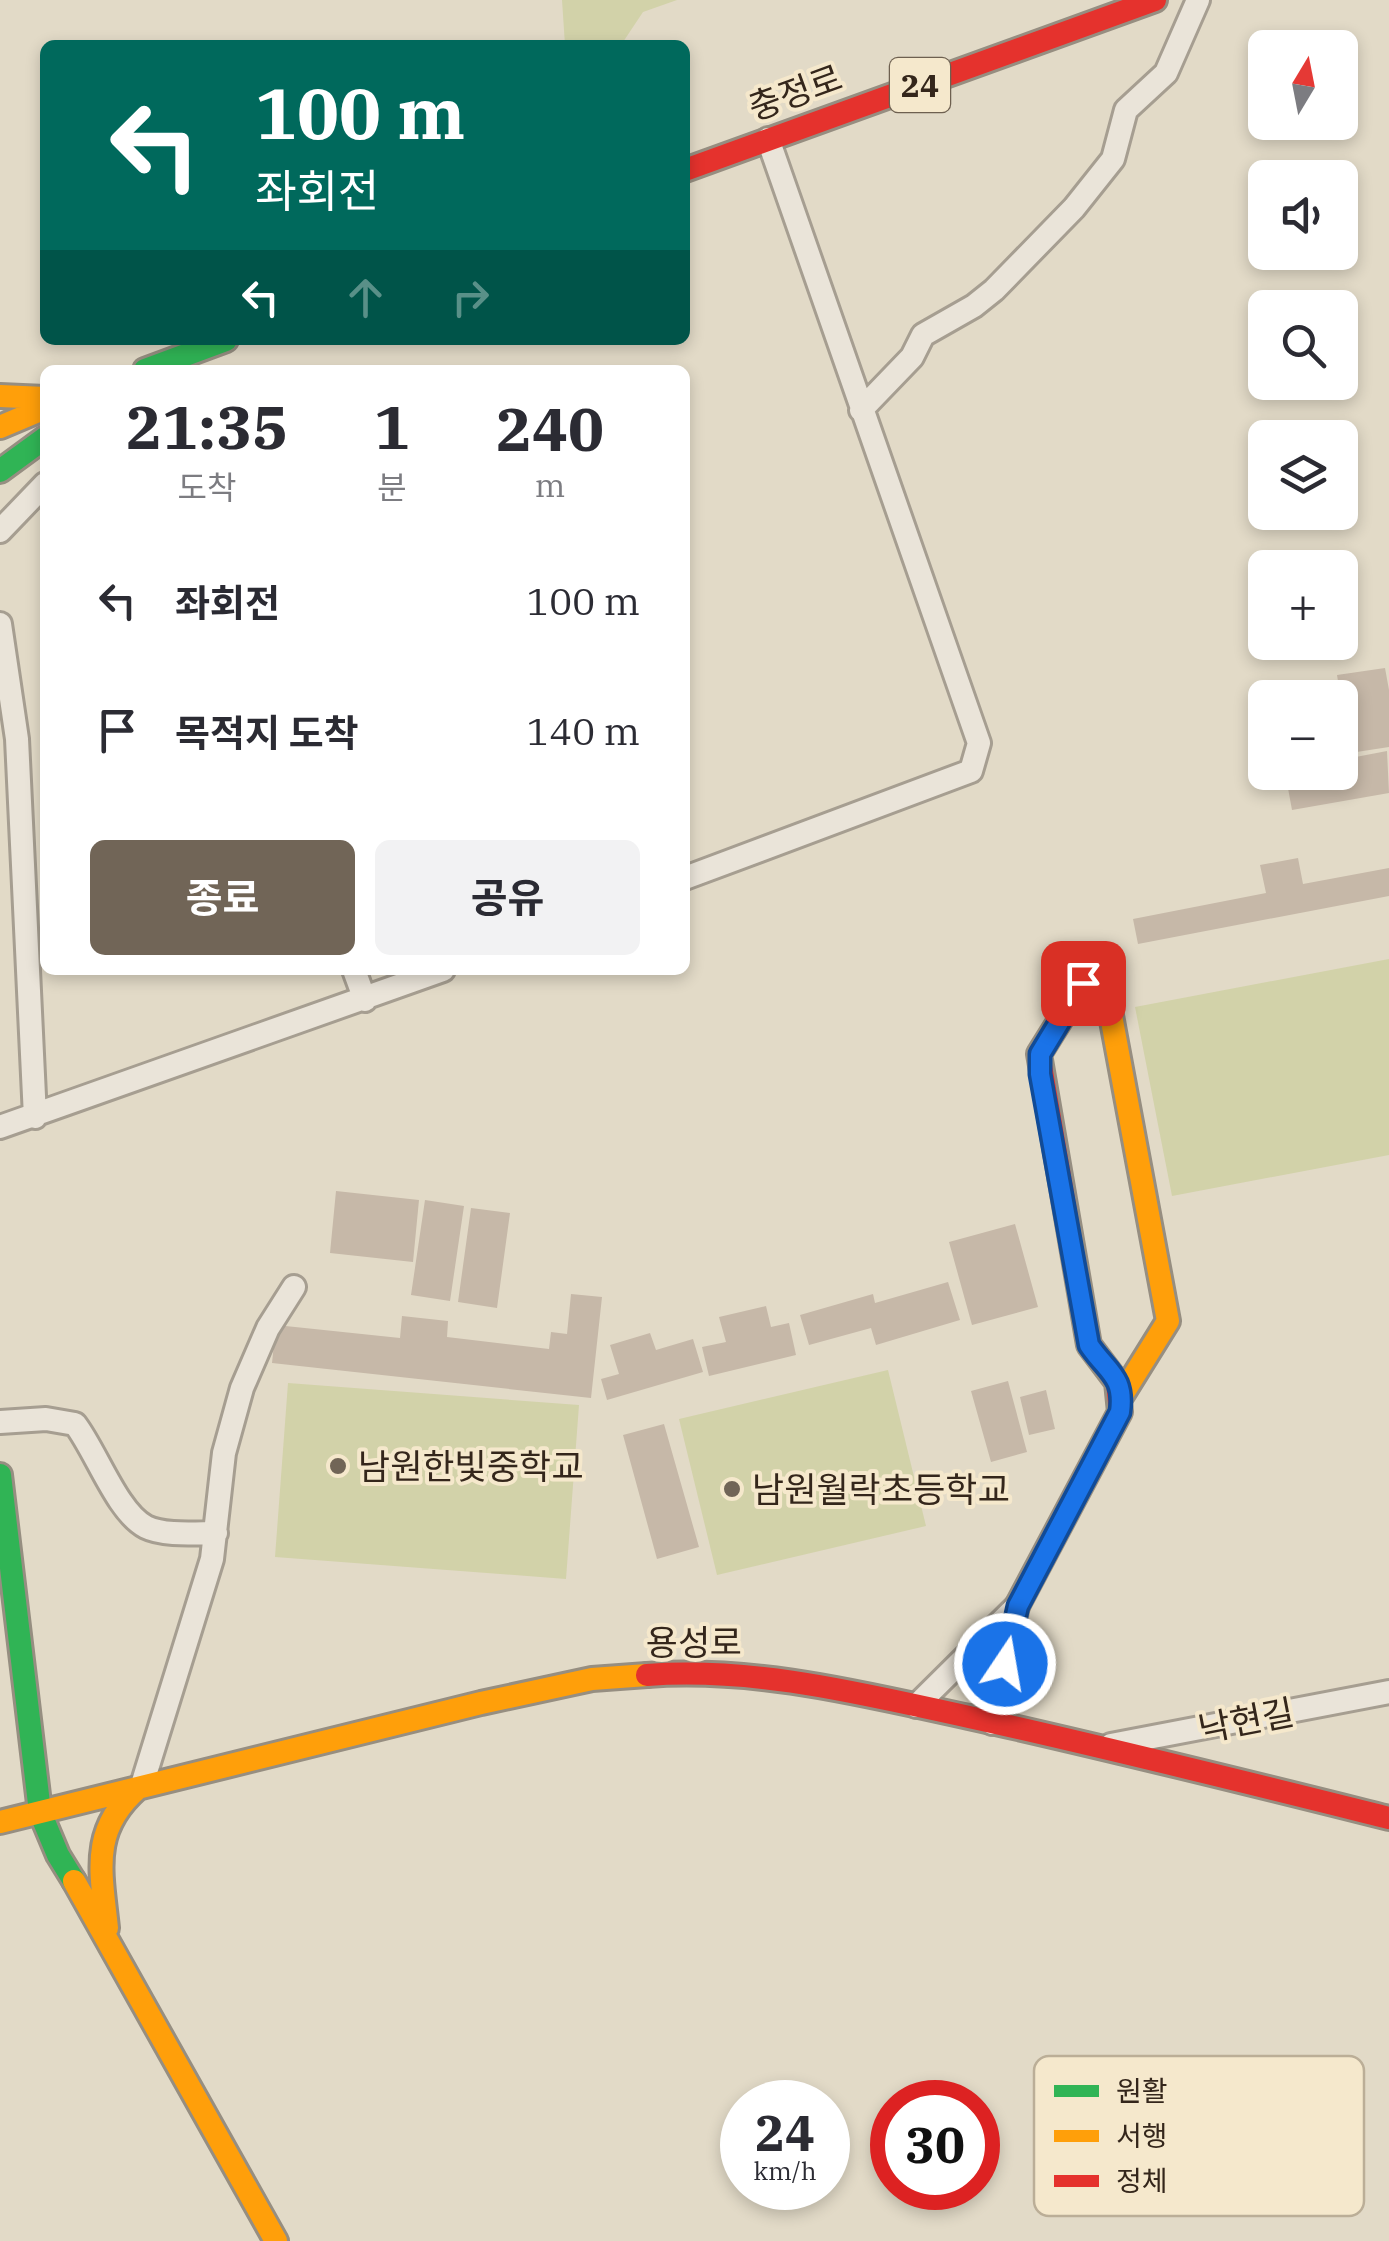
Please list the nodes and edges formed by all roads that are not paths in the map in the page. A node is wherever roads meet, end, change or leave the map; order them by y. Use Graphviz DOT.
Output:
graph roads {
  1 [pos="1155,0"];
  2 [pos="1198,0"];
  3 [pos="768,139"];
  4 [pos="690,168"];
  5 [pos="212,345"];
  6 [pos="158,365"];
  7 [pos="0,396"];
  8 [pos="40,398"];
  9 [pos="40,410"];
  10 [pos="861,410"];
  11 [pos="0,427"];
  12 [pos="40,442"];
  13 [pos="0,471"];
  14 [pos="40,489"];
  15 [pos="0,531"];
  16 [pos="0,624"];
  17 [pos="690,876"];
  18 [pos="35,896"];
  19 [pos="356,975"];
  20 [pos="430,975"];
  21 [pos="365,1000"];
  22 [pos="36,1117"];
  23 [pos="0,1127"];
  24 [pos="294,1287"];
  25 [pos="1122,1394"];
  26 [pos="0,1422"];
  27 [pos="0,1475"];
  28 [pos="216,1532"];
  29 [pos="1018,1606"];
  30 [pos="1389,1692"];
  31 [pos="916,1706"];
  32 [pos="992,1724"];
  33 [pos="1103,1747"];
  34 [pos="142,1785"];
  35 [pos="40,1812"];
  36 [pos="1389,1818"];
  37 [pos="0,1822"];
  38 [pos="108,1936"];
  39 [pos="276,2241"];
  1 -- 3 [label="main road, 충정로 / 24"];
  2 -- 10 [label="street"];
  3 -- 4 [label="main road, 충정로 / 24"];
  3 -- 10 [label="street"];
  5 -- 6 [label="main road"];
  7 -- 8 [label="main road"];
  9 -- 11 [label="main road"];
  10 -- 17 [label="street"];
  12 -- 13 [label="main road"];
  14 -- 15 [label="street"];
  16 -- 18 [label="street"];
  18 -- 22 [label="street"];
  19 -- 21 [label="street"];
  20 -- 21 [label="street"];
  21 -- 22 [label="street"];
  22 -- 23 [label="street"];
  24 -- 28 [label="street"];
  25 -- 25 [label="main road"];
  25 -- 29 [label="main road"];
  26 -- 28 [label="street"];
  27 -- 35 [label="main road"];
  28 -- 34 [label="street"];
  29 -- 31 [label="street"];
  29 -- 32 [label="street"];
  30 -- 33 [label="street, 낙현길"];
  31 -- 32 [label="main road, 용성로"];
  31 -- 34 [label="main road, 용성로"];
  32 -- 33 [label="main road, 용성로"];
  33 -- 36 [label="main road, 용성로"];
  34 -- 35 [label="main road, 용성로"];
  34 -- 38 [label="main road"];
  35 -- 37 [label="main road, 용성로"];
  35 -- 38 [label="main road"];
  38 -- 39 [label="main road"];
}
